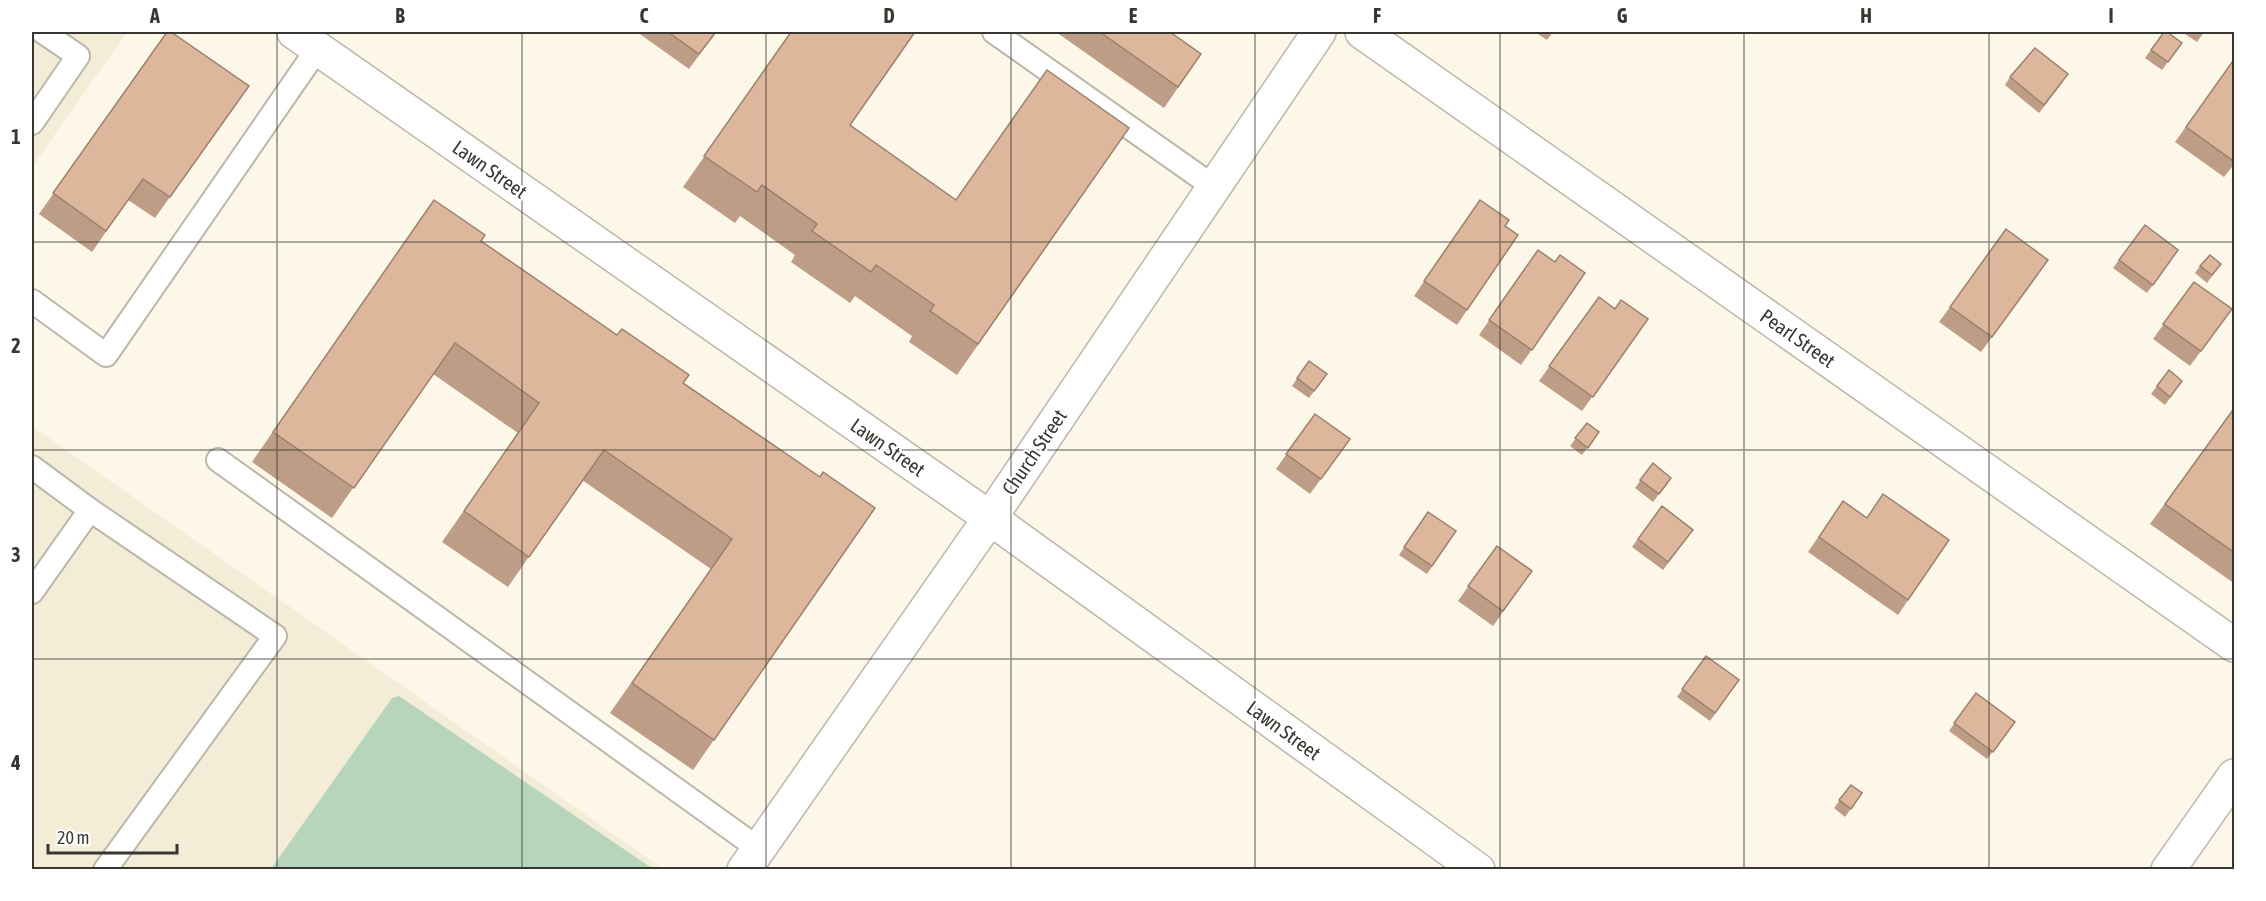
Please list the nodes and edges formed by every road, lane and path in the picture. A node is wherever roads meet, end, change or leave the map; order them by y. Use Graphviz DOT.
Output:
graph roads {
  1 [pos="43,32"];
  2 [pos="994,32"];
  3 [pos="1319,32"];
  4 [pos="1362,32"];
  5 [pos="306,40"];
  6 [pos="32,123"];
  7 [pos="1214,187"];
  8 [pos="32,301"];
  9 [pos="218,460"];
  10 [pos="32,467"];
  11 [pos="90,510"];
  12 [pos="990,518"];
  13 [pos="32,592"];
  14 [pos="2235,645"];
  15 [pos="2235,776"];
  16 [pos="751,859"];
  17 [pos="105,870"];
  18 [pos="1478,870"];
  19 [pos="2168,870"];
  1 -- 6 [label="lane"];
  2 -- 7 [label="lane"];
  3 -- 7 [label="street, Church Street"];
  4 -- 14 [label="street, Pearl Street"];
  5 -- 8 [label="lane"];
  5 -- 12 [label="street, Lawn Street"];
  7 -- 12 [label="street, Church Street"];
  9 -- 16 [label="lane"];
  10 -- 11 [label="lane"];
  11 -- 13 [label="lane"];
  11 -- 17 [label="lane"];
  12 -- 16 [label="street, Church Street"];
  12 -- 18 [label="street, Lawn Street"];
  15 -- 19 [label="street"];
}
